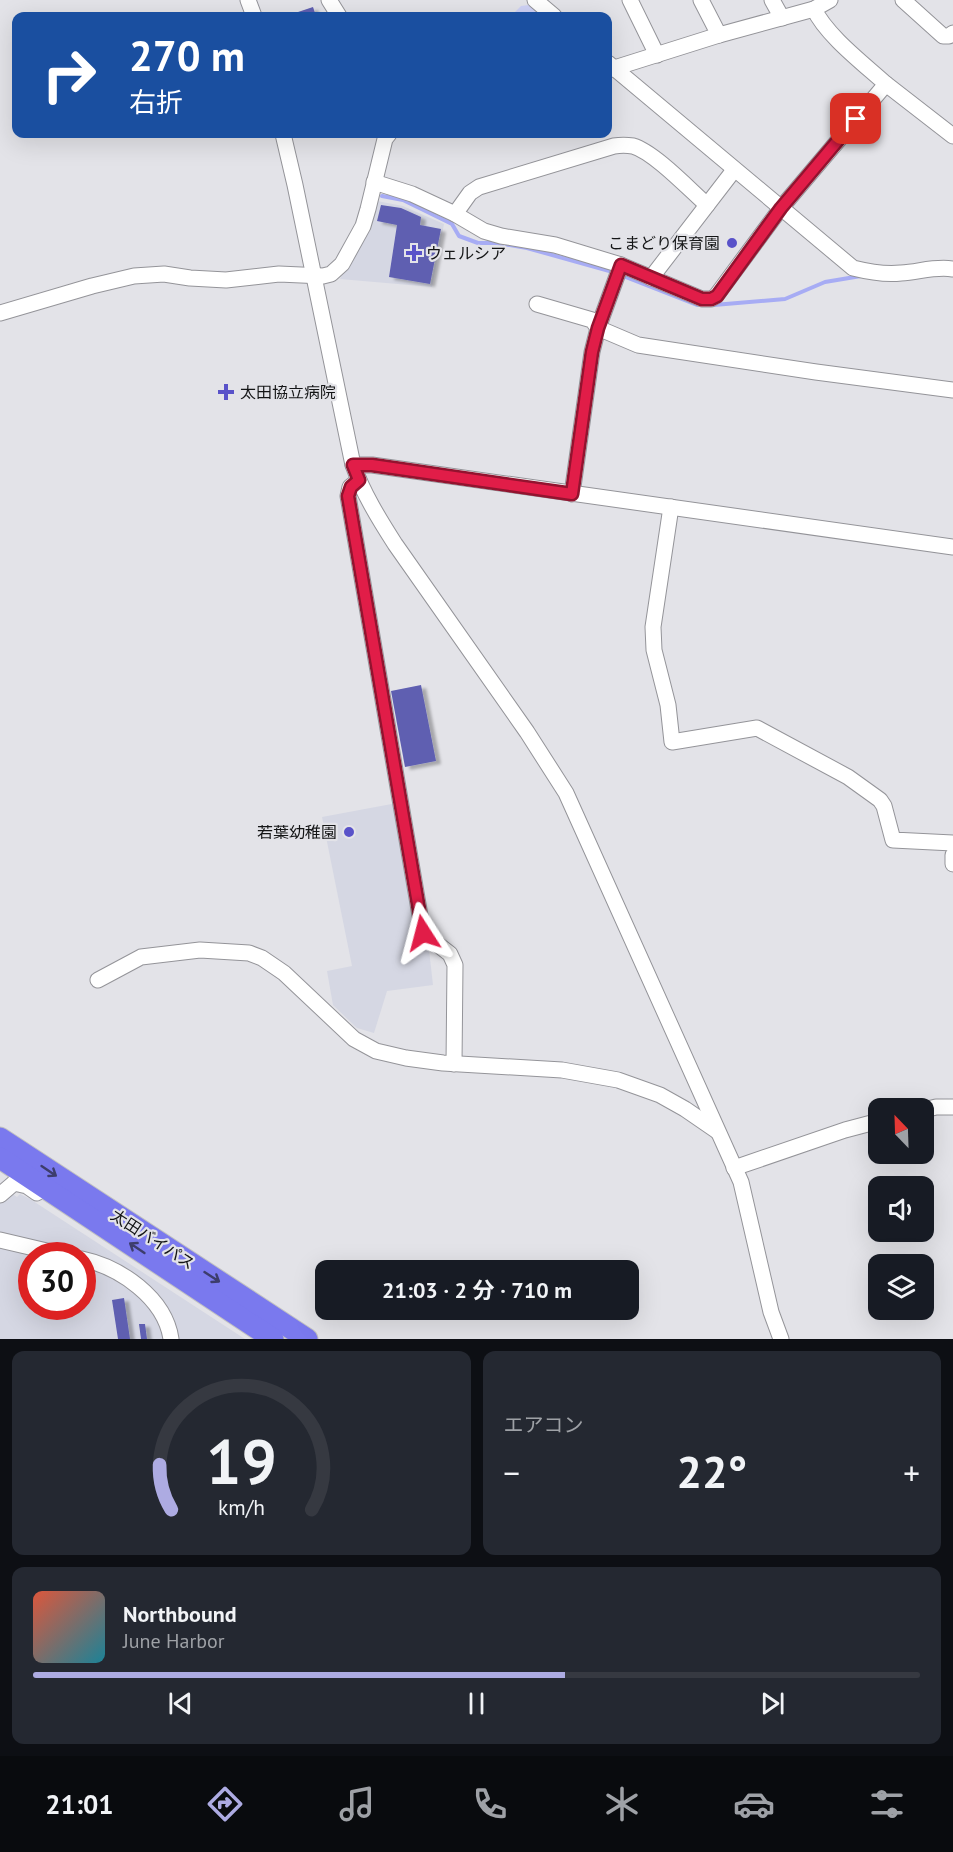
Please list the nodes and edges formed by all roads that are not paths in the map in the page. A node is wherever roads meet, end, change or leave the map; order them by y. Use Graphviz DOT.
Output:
graph roads {
  1 [pos="535,0"];
  2 [pos="630,0"];
  3 [pos="701,0"];
  4 [pos="772,0"];
  5 [pos="830,0"];
  6 [pos="903,0"];
  7 [pos="814,9"];
  8 [pos="549,12"];
  9 [pos="789,16"];
  10 [pos="953,33"];
  11 [pos="719,35"];
  12 [pos="657,55"];
  13 [pos="612,66"];
  14 [pos="612,69"];
  15 [pos="886,84"];
  16 [pos="953,136"];
  17 [pos="284,138"];
  18 [pos="386,138"];
  19 [pos="734,170"];
  20 [pos="374,182"];
  21 [pos="707,205"];
  22 [pos="781,208"];
  23 [pos="455,214"];
  24 [pos="621,265"];
  25 [pos="953,269"];
  26 [pos="314,276"];
  27 [pos="651,278"];
  28 [pos="537,304"];
  29 [pos="0,313"];
  30 [pos="598,328"];
  31 [pos="953,390"];
  32 [pos="353,465"];
  33 [pos="359,480"];
  34 [pos="572,494"];
  35 [pos="671,507"];
  36 [pos="953,547"];
  37 [pos="953,843"];
  38 [pos="953,855"];
  39 [pos="953,864"];
  40 [pos="98,980"];
  41 [pos="454,1064"];
  42 [pos="953,1107"];
  43 [pos="934,1108"];
  44 [pos="868,1124"];
  45 [pos="717,1131"];
  46 [pos="0,1138"];
  47 [pos="0,1158"];
  48 [pos="734,1168"];
  49 [pos="0,1188"];
  50 [pos="0,1195"];
  51 [pos="95,1221"];
  52 [pos="0,1240"];
  53 [pos="18,1244"];
  54 [pos="96,1261"];
  55 [pos="171,1339"];
  56 [pos="273,1339"];
  57 [pos="307,1339"];
  58 [pos="781,1339"];
  1 -- 8 [label="street"];
  2 -- 12 [label="street"];
  3 -- 11 [label="street"];
  4 -- 9 [label="street"];
  5 -- 7 [label="street"];
  6 -- 10 [label="street"];
  7 -- 9 [label="street"];
  7 -- 15 [label="street"];
  9 -- 11 [label="street"];
  11 -- 12 [label="street"];
  12 -- 13 [label="street"];
  14 -- 19 [label="street"];
  15 -- 16 [label="street"];
  15 -- 22 [label="street"];
  17 -- 26 [label="street"];
  18 -- 20 [label="street"];
  19 -- 21 [label="street"];
  19 -- 22 [label="street"];
  20 -- 23 [label="street"];
  20 -- 26 [label="street"];
  21 -- 23 [label="street"];
  21 -- 27 [label="street"];
  22 -- 25 [label="street"];
  22 -- 27 [label="street"];
  23 -- 24 [label="street"];
  24 -- 27 [label="street"];
  24 -- 30 [label="street"];
  26 -- 29 [label="street"];
  26 -- 32 [label="street"];
  28 -- 30 [label="street"];
  30 -- 31 [label="street"];
  30 -- 34 [label="street"];
  32 -- 33 [label="street"];
  32 -- 34 [label="street"];
  33 -- 41 [label="street"];
  33 -- 45 [label="street"];
  34 -- 35 [label="street"];
  35 -- 36 [label="street"];
  35 -- 37 [label="street"];
  38 -- 39 [label="street"];
  40 -- 41 [label="street"];
  41 -- 45 [label="street"];
  42 -- 43 [label="street"];
  44 -- 48 [label="street"];
  45 -- 48 [label="street"];
  46 -- 57 [label="highway, 太田バイパス, one-way"];
  47 -- 49 [label="street"];
  47 -- 51 [label="highway, 太田バイパス"];
  48 -- 58 [label="street"];
  50 -- 51 [label="street"];
  56 -- 51 [label="highway, 太田バイパス, one-way"];
  52 -- 53 [label="street"];
  54 -- 55 [label="street"];
}
